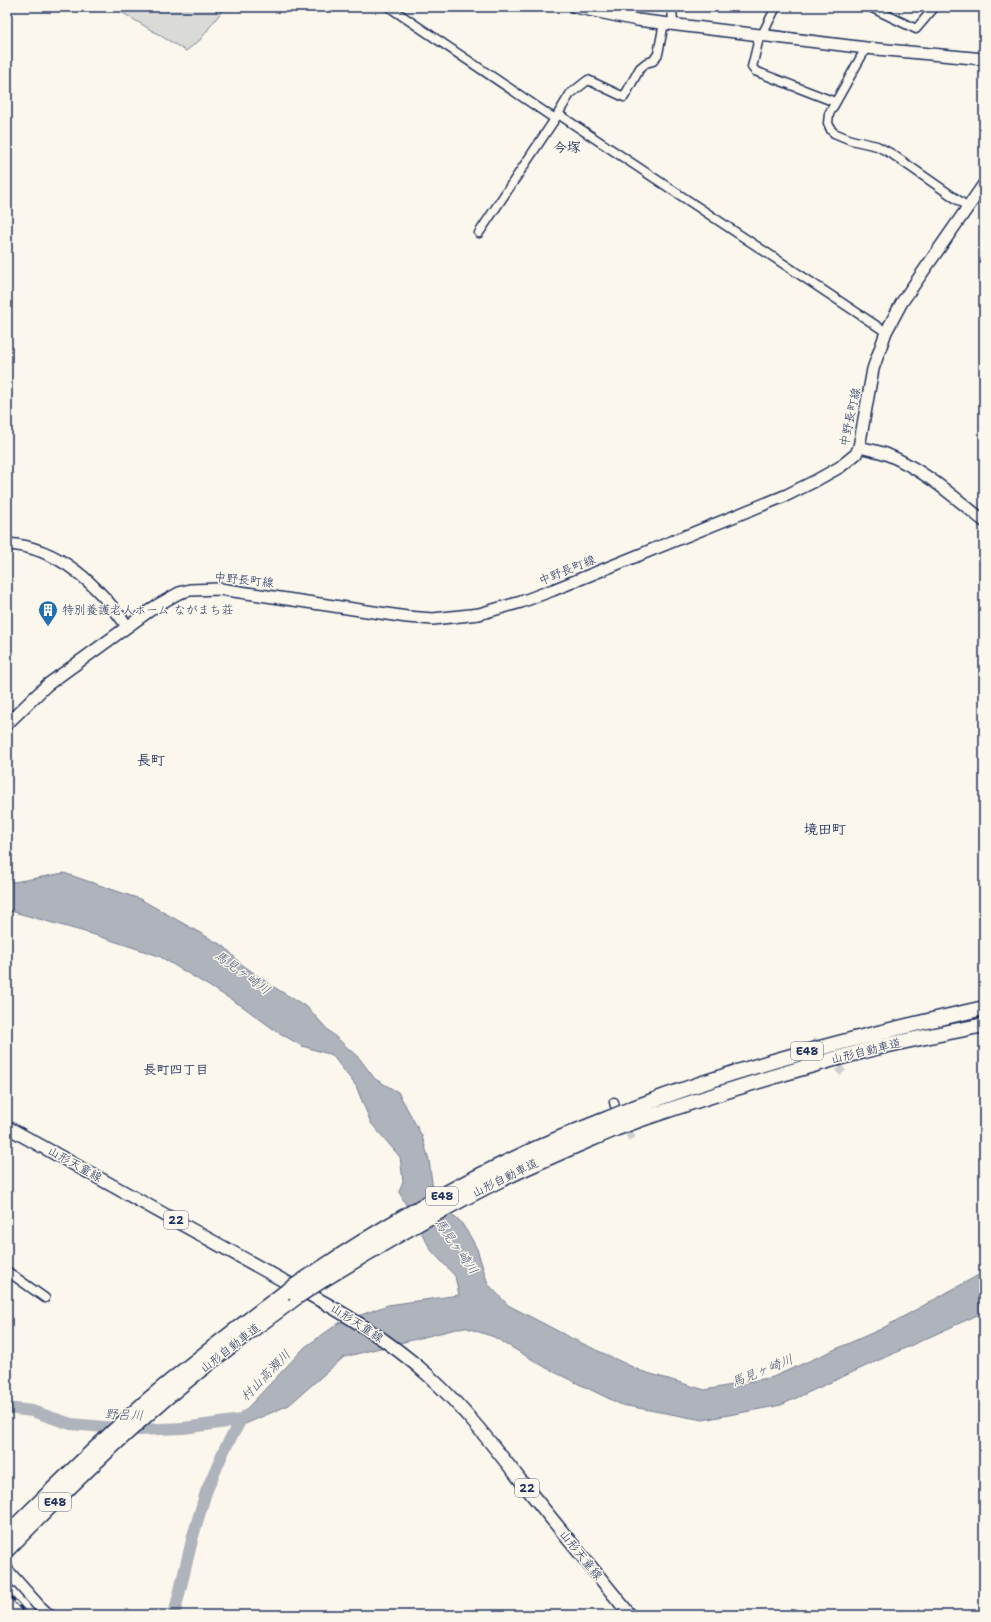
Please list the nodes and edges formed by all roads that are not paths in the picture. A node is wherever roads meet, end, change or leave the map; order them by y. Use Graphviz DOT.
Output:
graph roads {
  1 [pos="389,7"];
  2 [pos="575,7"];
  3 [pos="672,7"];
  4 [pos="776,7"];
  5 [pos="872,7"];
  6 [pos="933,9"];
  7 [pos="597,10"];
  8 [pos="668,24"];
  9 [pos="761,35"];
  10 [pos="866,48"];
  11 [pos="984,59"];
  12 [pos="834,102"];
  13 [pos="557,116"];
  14 [pos="984,184"];
  15 [pos="968,207"];
  16 [pos="479,232"];
  17 [pos="886,332"];
  18 [pos="859,447"];
  19 [pos="984,521"];
  20 [pos="7,544"];
  21 [pos="128,626"];
  22 [pos="7,724"];
  23 [pos="984,1008"];
  24 [pos="984,1025"];
  25 [pos="636,1114"];
  26 [pos="7,1127"];
  27 [pos="7,1271"];
  28 [pos="291,1295"];
  29 [pos="45,1298"];
  30 [pos="10,1539"];
  31 [pos="7,1570"];
  32 [pos="49,1615"];
  33 [pos="630,1615"];
  1 -- 13 [label="street"];
  2 -- 7 [label="main road"];
  3 -- 8 [label="street"];
  4 -- 9 [label="street"];
  5 -- 6 [label="street"];
  7 -- 8 [label="main road"];
  8 -- 9 [label="main road"];
  8 -- 13 [label="street"];
  9 -- 10 [label="main road"];
  9 -- 12 [label="street"];
  10 -- 11 [label="main road"];
  10 -- 12 [label="street"];
  12 -- 15 [label="street"];
  13 -- 16 [label="street"];
  13 -- 17 [label="street"];
  14 -- 15 [label="main road, 中野長町線"];
  15 -- 17 [label="main road, 中野長町線"];
  17 -- 18 [label="main road, 中野長町線"];
  18 -- 19 [label="main road"];
  18 -- 21 [label="main road, 中野長町線"];
  20 -- 21 [label="main road"];
  21 -- 22 [label="main road, 中野長町線"];
  23 -- 25 [label="highway, 山形自動車道 / E48"];
  24 -- 25 [label="highway, 山形自動車道 / E48"];
  25 -- 28 [label="highway, 山形自動車道 / E48, bridge"];
  26 -- 33 [label="main road, 山形天童線 / 22"];
  27 -- 29 [label="street"];
  28 -- 30 [label="highway, 山形自動車道 / E48"];
  28 -- 30 [label="highway, 山形自動車道 / E48"];
  31 -- 32 [label="main road"];
}
